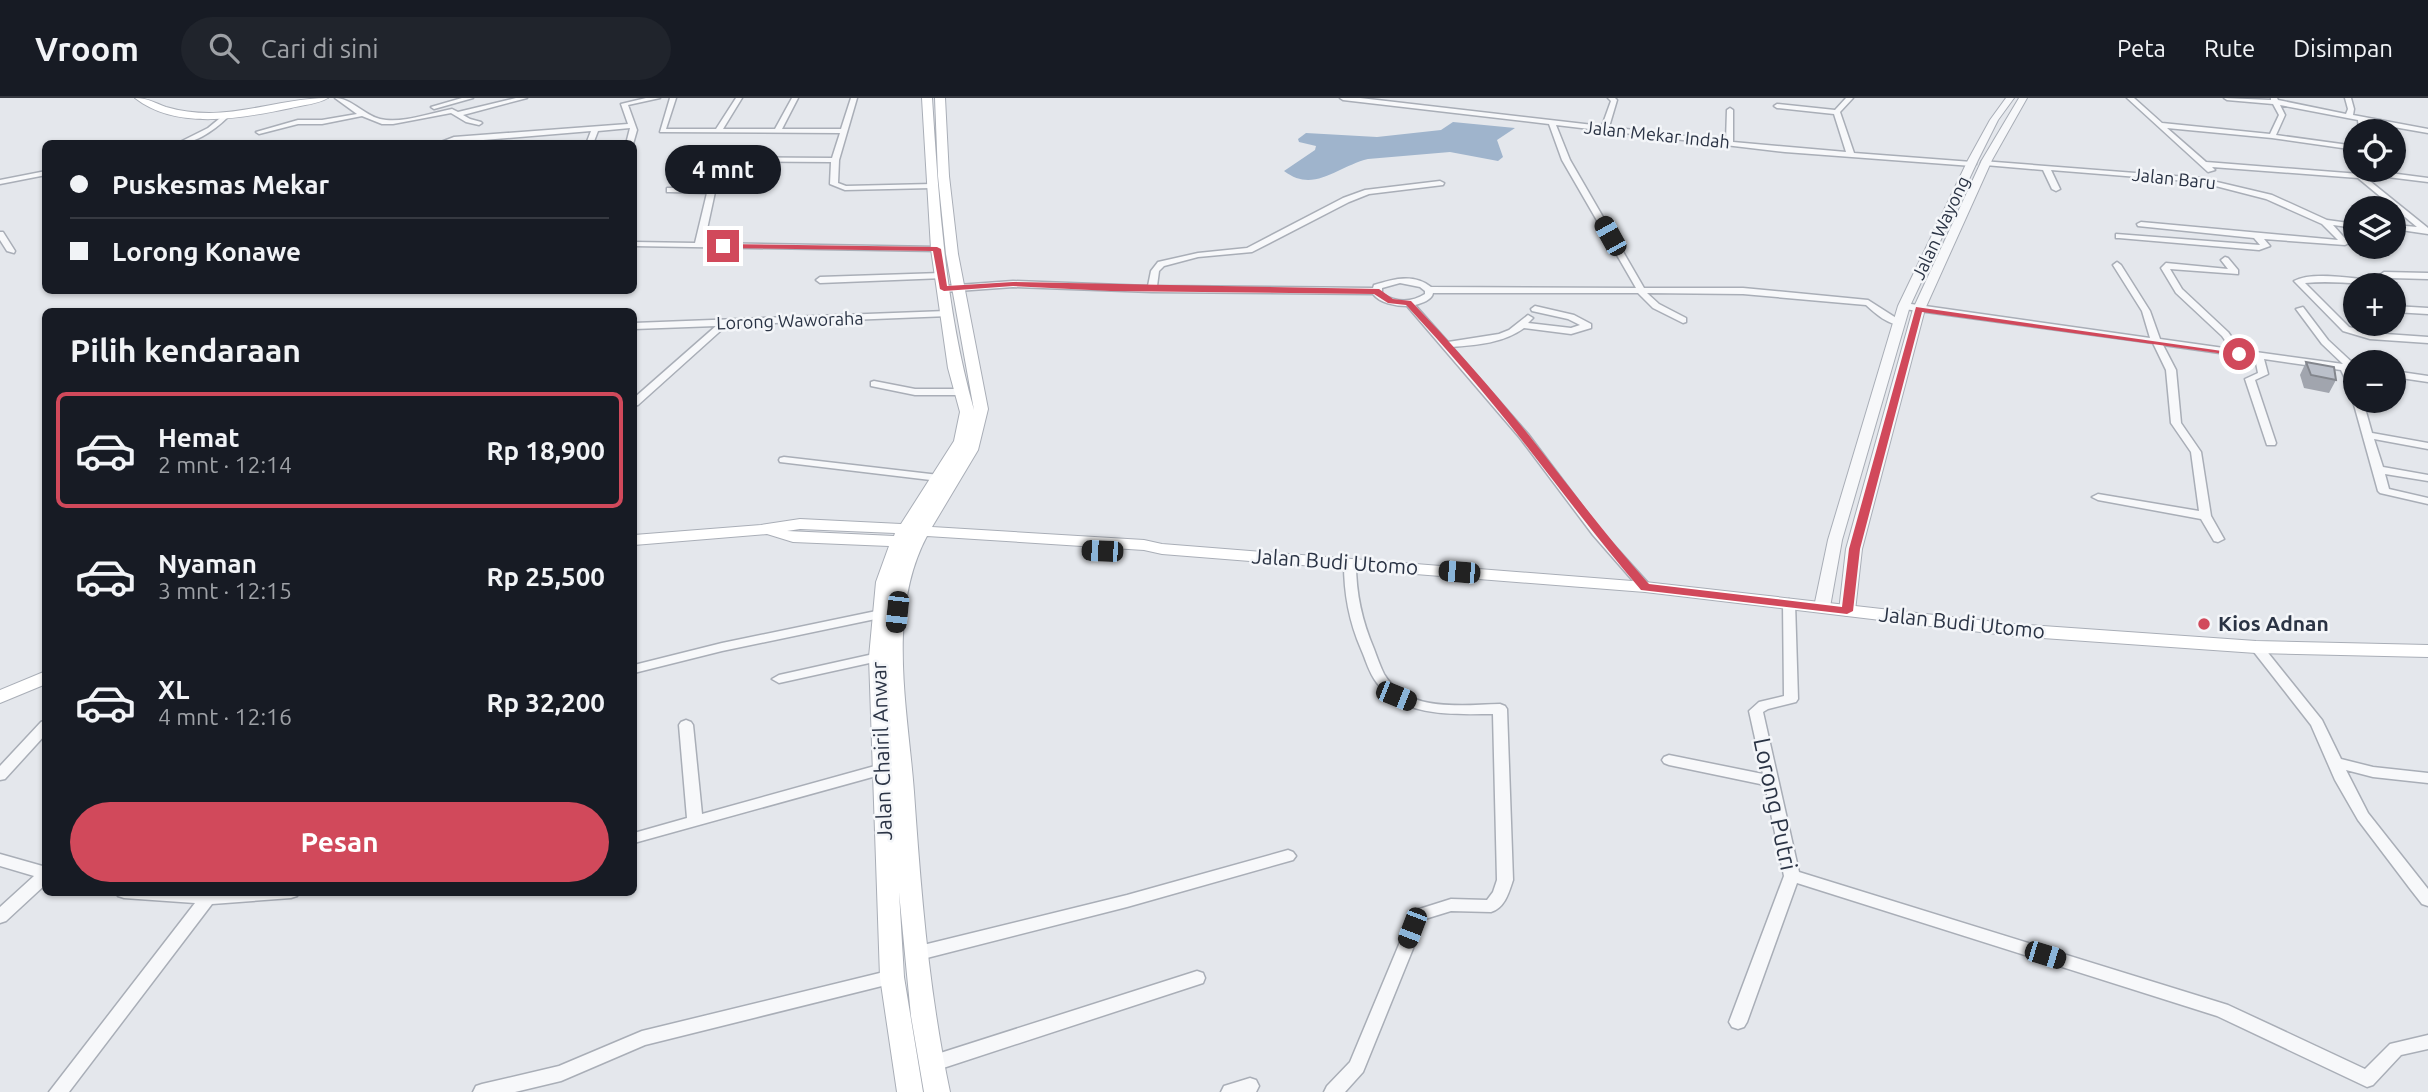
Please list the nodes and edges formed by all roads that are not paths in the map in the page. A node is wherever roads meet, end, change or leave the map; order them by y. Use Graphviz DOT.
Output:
graph roads {
  1 [pos="140,98"];
  2 [pos="155,98"];
  3 [pos="306,98"];
  4 [pos="323,98"];
  5 [pos="338,98"];
  6 [pos="470,98"];
  7 [pos="524,98"];
  8 [pos="657,98"];
  9 [pos="673,98"];
  10 [pos="739,98"];
  11 [pos="795,98"];
  12 [pos="854,98"];
  13 [pos="1343,98"];
  14 [pos="1426,98"];
  15 [pos="1611,98"];
  16 [pos="1850,98"];
  17 [pos="2010,98"];
  18 [pos="2023,98"];
  19 [pos="2130,98"];
  20 [pos="2227,98"];
  21 [pos="2348,98"];
  22 [pos="2276,100"];
  23 [pos="934,102"];
  24 [pos="1777,106"];
  25 [pos="1417,107"];
  26 [pos="1730,110"];
  27 [pos="1837,112"];
  28 [pos="437,113"];
  29 [pos="459,114"];
  30 [pos="360,115"];
  31 [pos="228,116"];
  32 [pos="2349,116"];
  33 [pos="2361,119"];
  34 [pos="1994,120"];
  35 [pos="2010,122"];
  36 [pos="479,123"];
  37 [pos="1552,124"];
  38 [pos="2162,125"];
  39 [pos="633,126"];
  40 [pos="2406,127"];
  41 [pos="596,128"];
  42 [pos="1605,129"];
  43 [pos="554,131"];
  44 [pos="718,131"];
  45 [pos="777,131"];
  46 [pos="844,131"];
  47 [pos="2428,131"];
  48 [pos="259,132"];
  49 [pos="2272,136"];
  50 [pos="187,140"];
  51 [pos="451,140"];
  52 [pos="549,140"];
  53 [pos="591,140"];
  54 [pos="630,140"];
  55 [pos="1729,143"];
  56 [pos="2343,146"];
  57 [pos="1851,156"];
  58 [pos="680,159"];
  59 [pos="835,160"];
  60 [pos="1979,164"];
  61 [pos="2205,164"];
  62 [pos="2046,168"];
  63 [pos="42,174"];
  64 [pos="2343,176"];
  65 [pos="2406,176"];
  66 [pos="2428,180"];
  67 [pos="0,182"];
  68 [pos="2366,182"];
  69 [pos="1440,183"];
  70 [pos="2228,185"];
  71 [pos="932,186"];
  72 [pos="2056,189"];
  73 [pos="670,190"];
  74 [pos="2239,200"];
  75 [pos="2325,222"];
  76 [pos="2141,224"];
  77 [pos="2343,224"];
  78 [pos="2406,228"];
  79 [pos="2427,230"];
  80 [pos="0,234"];
  81 [pos="2119,236"];
  82 [pos="2256,236"];
  83 [pos="637,244"];
  84 [pos="699,245"];
  85 [pos="937,249"];
  86 [pos="11,251"];
  87 [pos="2225,260"];
  88 [pos="2117,265"];
  89 [pos="2406,275"];
  90 [pos="2428,276"];
  91 [pos="820,280"];
  92 [pos="2343,281"];
  93 [pos="947,284"];
  94 [pos="1152,289"];
  95 [pos="1429,290"];
  96 [pos="1640,290"];
  97 [pos="1376,291"];
  98 [pos="1534,291"];
  99 [pos="1409,303"];
  100 [pos="1904,306"];
  101 [pos="1535,309"];
  102 [pos="1919,309"];
  103 [pos="2300,309"];
  104 [pos="2406,310"];
  105 [pos="2428,311"];
  106 [pos="946,314"];
  107 [pos="1683,320"];
  108 [pos="724,323"];
  109 [pos="1899,323"];
  110 [pos="1523,325"];
  111 [pos="637,326"];
  112 [pos="2343,326"];
  113 [pos="2370,336"];
  114 [pos="2428,340"];
  115 [pos="2157,343"];
  116 [pos="1448,345"];
  117 [pos="2239,354"];
  118 [pos="2259,356"];
  119 [pos="2343,361"];
  120 [pos="2343,368"];
  121 [pos="2406,376"];
  122 [pos="2428,379"];
  123 [pos="874,384"];
  124 [pos="962,393"];
  125 [pos="637,400"];
  126 [pos="2362,413"];
  127 [pos="2368,435"];
  128 [pos="2271,443"];
  129 [pos="2428,446"];
  130 [pos="784,460"];
  131 [pos="2380,470"];
  132 [pos="939,478"];
  133 [pos="2428,478"];
  134 [pos="2098,497"];
  135 [pos="2428,501"];
  136 [pos="2204,516"];
  137 [pos="911,536"];
  138 [pos="2218,539"];
  139 [pos="637,540"];
  140 [pos="1350,564"];
  141 [pos="1645,587"];
  142 [pos="1789,603"];
  143 [pos="1822,607"];
  144 [pos="1847,611"];
  145 [pos="881,614"];
  146 [pos="2256,647"];
  147 [pos="2428,651"];
  148 [pos="878,657"];
  149 [pos="637,668"];
  150 [pos="42,679"];
  151 [pos="779,679"];
  152 [pos="0,697"];
  153 [pos="686,725"];
  154 [pos="42,729"];
  155 [pos="1669,760"];
  156 [pos="2336,763"];
  157 [pos="882,769"];
  158 [pos="0,775"];
  159 [pos="2428,778"];
  160 [pos="1770,781"];
  161 [pos="695,821"];
  162 [pos="637,837"];
  163 [pos="896,846"];
  164 [pos="1288,856"];
  165 [pos="0,860"];
  166 [pos="42,873"];
  167 [pos="1792,876"];
  168 [pos="42,878"];
  169 [pos="180,896"];
  170 [pos="236,896"];
  171 [pos="208,898"];
  172 [pos="2428,900"];
  173 [pos="0,917"];
  174 [pos="915,954"];
  175 [pos="892,977"];
  176 [pos="1197,978"];
  177 [pos="1738,1022"];
  178 [pos="2428,1042"];
  179 [pos="931,1063"];
  180 [pos="1250,1086"];
  181 [pos="2365,1086"];
  182 [pos="58,1092"];
  183 [pos="482,1092"];
  184 [pos="910,1092"];
  185 [pos="937,1092"];
  186 [pos="1230,1092"];
  187 [pos="1334,1092"];
  1 -- 31 [label="main road"];
  2 -- 3 [label="main road"];
  4 -- 31 [label="main road"];
  5 -- 30 [label="street"];
  6 -- 28 [label="street"];
  7 -- 29 [label="street"];
  8 -- 39 [label="street"];
  9 -- 44 [label="street"];
  10 -- 44 [label="street"];
  11 -- 45 [label="street"];
  12 -- 46 [label="street"];
  13 -- 25 [label="street, Jalan Mekar Indah"];
  14 -- 25 [label="street"];
  15 -- 42 [label="street"];
  16 -- 27 [label="street"];
  17 -- 34 [label="street, Jalan Wayong"];
  18 -- 35 [label="street, Jalan Wayong"];
  19 -- 38 [label="street"];
  20 -- 22 [label="street"];
  21 -- 32 [label="street"];
  22 -- 32 [label="street"];
  22 -- 49 [label="street"];
  23 -- 71 [label="main road, Jalan Chairil Anwar"];
  23 -- 93 [label="main road, Jalan Chairil Anwar"];
  24 -- 27 [label="street"];
  25 -- 37 [label="street, Jalan Mekar Indah"];
  26 -- 55 [label="street"];
  27 -- 57 [label="street"];
  28 -- 29 [label="street"];
  28 -- 30 [label="street"];
  29 -- 36 [label="street"];
  30 -- 48 [label="street"];
  31 -- 50 [label="street"];
  32 -- 33 [label="street"];
  34 -- 35 [label="street"];
  34 -- 60 [label="street, Jalan Wayong"];
  35 -- 60 [label="street, Jalan Wayong"];
  37 -- 42 [label="street, Jalan Mekar Indah"];
  37 -- 96 [label="street"];
  38 -- 49 [label="street"];
  38 -- 61 [label="street"];
  39 -- 41 [label="street"];
  39 -- 54 [label="street"];
  40 -- 47 [label="street"];
  41 -- 43 [label="street"];
  41 -- 53 [label="street"];
  42 -- 55 [label="street, Jalan Mekar Indah"];
  43 -- 51 [label="street"];
  43 -- 52 [label="street"];
  44 -- 45 [label="street"];
  45 -- 46 [label="street"];
  46 -- 59 [label="street"];
  49 -- 56 [label="street"];
  55 -- 57 [label="street, Jalan Mekar Indah"];
  57 -- 60 [label="street, Jalan Mekar Indah"];
  58 -- 59 [label="street"];
  59 -- 71 [label="street"];
  60 -- 62 [label="street, Jalan Baru"];
  60 -- 100 [label="street, Jalan Wayong"];
  60 -- 102 [label="street, Jalan Wayong"];
  61 -- 64 [label="street"];
  61 -- 70 [label="street"];
  62 -- 70 [label="street, Jalan Baru"];
  62 -- 72 [label="street"];
  63 -- 67 [label="street"];
  65 -- 66 [label="street"];
  68 -- 79 [label="street"];
  69 -- 94 [label="street"];
  70 -- 74 [label="street"];
  70 -- 75 [label="street, Jalan Baru"];
  71 -- 85 [label="main road, Jalan Chairil Anwar"];
  73 -- 84 [label="street"];
  75 -- 77 [label="street, Jalan Baru"];
  75 -- 82 [label="street"];
  76 -- 82 [label="street"];
  78 -- 79 [label="street"];
  80 -- 86 [label="street"];
  81 -- 82 [label="street"];
  83 -- 84 [label="street"];
  84 -- 85 [label="street"];
  85 -- 93 [label="main road, Jalan Chairil Anwar"];
  87 -- 117 [label="street"];
  88 -- 115 [label="street"];
  89 -- 90 [label="street"];
  91 -- 93 [label="street"];
  92 -- 112 [label="street"];
  93 -- 94 [label="street"];
  93 -- 106 [label="main road, Jalan Chairil Anwar"];
  93 -- 137 [label="main road, Jalan Chairil Anwar"];
  94 -- 97 [label="street"];
  95 -- 97 [label="street"];
  95 -- 98 [label="street"];
  95 -- 99 [label="street"];
  96 -- 98 [label="street"];
  96 -- 107 [label="street"];
  96 -- 109 [label="street"];
  97 -- 99 [label="street"];
  98 -- 101 [label="street"];
  99 -- 116 [label="street"];
  100 -- 102 [label="street"];
  100 -- 109 [label="street, Jalan Wayong"];
  101 -- 110 [label="street"];
  101 -- 110 [label="street"];
  102 -- 115 [label="street"];
  102 -- 144 [label="street, Jalan Wayong"];
  103 -- 119 [label="street"];
  104 -- 105 [label="street"];
  106 -- 108 [label="street, Lorong Waworaha"];
  106 -- 124 [label="main road, Jalan Chairil Anwar"];
  108 -- 111 [label="street, Lorong Waworaha"];
  108 -- 125 [label="street"];
  109 -- 143 [label="street, Jalan Wayong"];
  110 -- 116 [label="street"];
  113 -- 114 [label="street"];
  115 -- 117 [label="street"];
  115 -- 136 [label="street"];
  116 -- 141 [label="street"];
  117 -- 118 [label="street"];
  118 -- 120 [label="street"];
  118 -- 128 [label="street"];
  121 -- 122 [label="street"];
  123 -- 124 [label="street"];
  124 -- 132 [label="main road, Jalan Chairil Anwar"];
  126 -- 127 [label="street"];
  127 -- 129 [label="street"];
  127 -- 131 [label="street"];
  130 -- 132 [label="street"];
  131 -- 133 [label="street"];
  131 -- 135 [label="street"];
  132 -- 137 [label="main road, Jalan Chairil Anwar"];
  134 -- 136 [label="street"];
  136 -- 138 [label="street"];
  137 -- 139 [label="main road, Jalan Budi Utomo"];
  137 -- 140 [label="main road, Jalan Budi Utomo"];
  137 -- 145 [label="main road, Jalan Chairil Anwar"];
  137 -- 163 [label="main road, Jalan Chairil Anwar"];
  140 -- 141 [label="main road, Jalan Budi Utomo"];
  140 -- 187 [label="street"];
  141 -- 142 [label="main road, Jalan Budi Utomo"];
  142 -- 143 [label="main road, Jalan Budi Utomo"];
  142 -- 160 [label="street, Lorong Putri"];
  143 -- 144 [label="main road, Jalan Budi Utomo"];
  144 -- 146 [label="main road, Jalan Budi Utomo"];
  145 -- 148 [label="main road, Jalan Chairil Anwar"];
  145 -- 149 [label="street"];
  146 -- 147 [label="main road, Jalan Budi Utomo"];
  146 -- 156 [label="street"];
  148 -- 151 [label="street"];
  148 -- 157 [label="main road, Jalan Chairil Anwar"];
  150 -- 152 [label="main road"];
  153 -- 161 [label="street"];
  154 -- 158 [label="street"];
  155 -- 160 [label="street"];
  156 -- 159 [label="street"];
  156 -- 172 [label="street"];
  157 -- 161 [label="street"];
  157 -- 163 [label="main road, Jalan Chairil Anwar"];
  160 -- 167 [label="street, Lorong Putri"];
  161 -- 162 [label="street"];
  163 -- 174 [label="main road, Jalan Chairil Anwar"];
  163 -- 175 [label="main road, Jalan Chairil Anwar"];
  164 -- 174 [label="street"];
  165 -- 166 [label="street"];
  167 -- 177 [label="street, Lorong Putri"];
  167 -- 181 [label="street"];
  168 -- 173 [label="street"];
  169 -- 171 [label="street"];
  170 -- 171 [label="street"];
  171 -- 182 [label="street"];
  174 -- 179 [label="main road, Jalan Chairil Anwar"];
  175 -- 183 [label="street"];
  175 -- 184 [label="main road, Jalan Chairil Anwar"];
  176 -- 179 [label="street"];
  178 -- 181 [label="street"];
  179 -- 185 [label="main road, Jalan Chairil Anwar"];
  180 -- 186 [label="street"];
}
